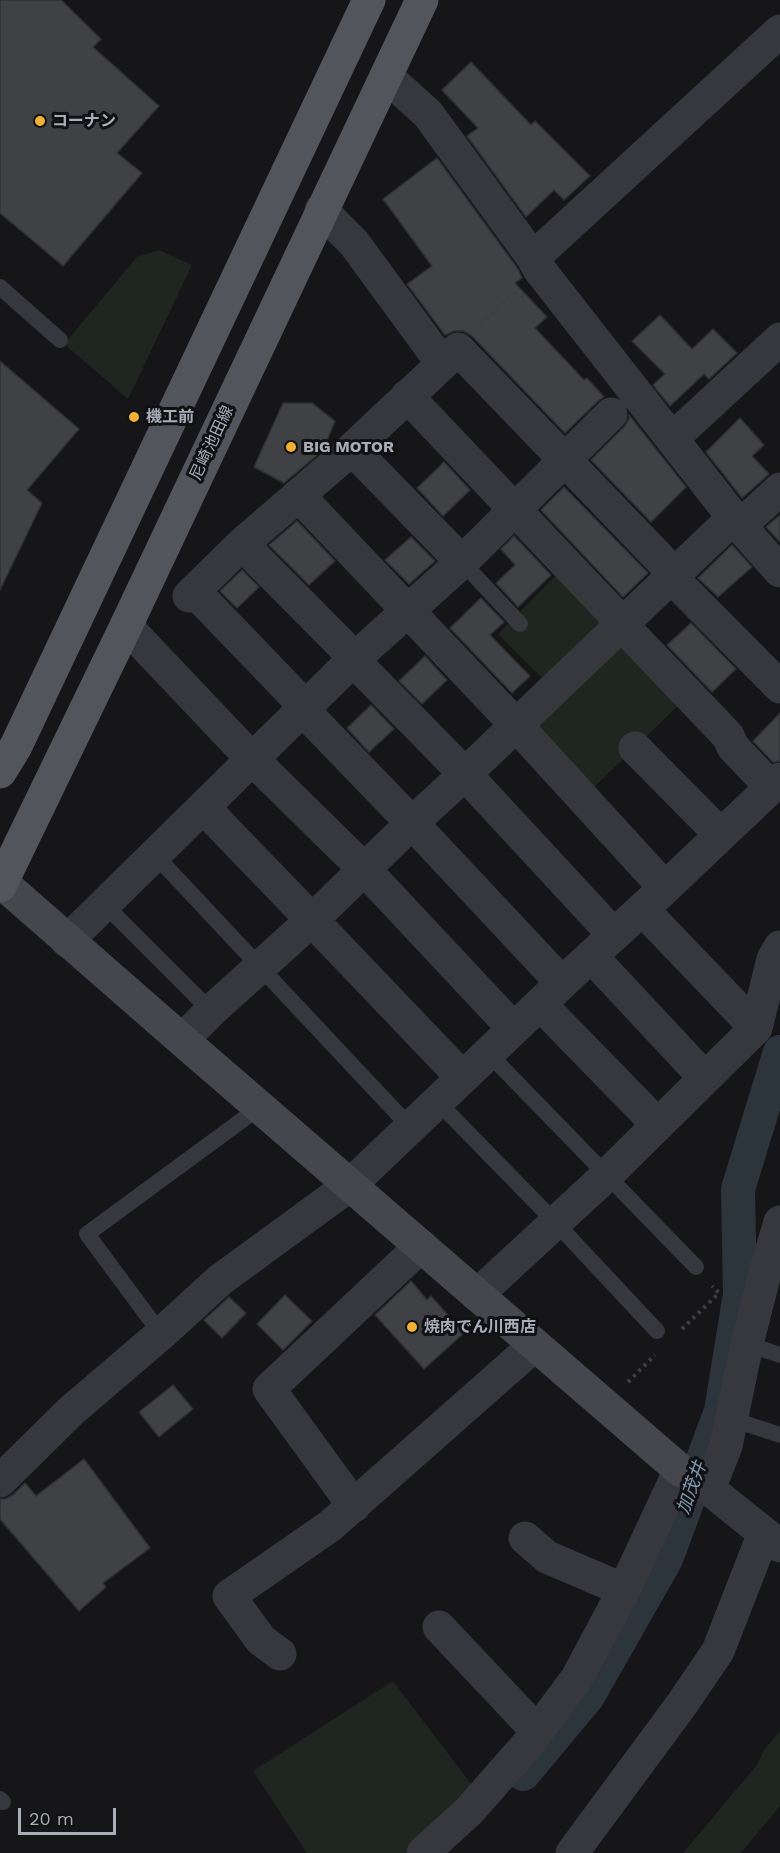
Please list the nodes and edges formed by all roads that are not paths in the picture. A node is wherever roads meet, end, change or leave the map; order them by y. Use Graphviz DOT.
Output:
graph roads {
  1 [pos="369,0"];
  2 [pos="422,0"];
  3 [pos="780,31"];
  4 [pos="386,76"];
  5 [pos="321,210"];
  6 [pos="536,264"];
  7 [pos="0,287"];
  8 [pos="780,339"];
  9 [pos="60,340"];
  10 [pos="450,356"];
  11 [pos="407,396"];
  12 [pos="611,414"];
  13 [pos="673,438"];
  14 [pos="352,449"];
  15 [pos="566,459"];
  16 [pos="780,489"];
  17 [pos="299,496"];
  18 [pos="513,510"];
  19 [pos="740,526"];
  20 [pos="242,544"];
  21 [pos="462,562"];
  22 [pos="780,571"];
  23 [pos="672,578"];
  24 [pos="408,612"];
  25 [pos="520,624"];
  26 [pos="622,625"];
  27 [pos="126,626"];
  28 [pos="352,660"];
  29 [pos="780,687"];
  30 [pos="302,709"];
  31 [pos="517,726"];
  32 [pos="635,748"];
  33 [pos="252,759"];
  34 [pos="0,772"];
  35 [pos="465,774"];
  36 [pos="776,783"];
  37 [pos="204,808"];
  38 [pos="412,823"];
  39 [pos="721,836"];
  40 [pos="155,855"];
  41 [pos="364,870"];
  42 [pos="1,883"];
  43 [pos="654,898"];
  44 [pos="104,904"];
  45 [pos="312,920"];
  46 [pos="67,941"];
  47 [pos="602,945"];
  48 [pos="780,946"];
  49 [pos="259,967"];
  50 [pos="551,993"];
  51 [pos="211,1011"];
  52 [pos="513,1028"];
  53 [pos="756,1028"];
  54 [pos="182,1040"];
  55 [pos="488,1053"];
  56 [pos="462,1077"];
  57 [pos="705,1078"];
  58 [pos="437,1101"];
  59 [pos="260,1107"];
  60 [pos="658,1125"];
  61 [pos="410,1127"];
  62 [pos="607,1175"];
  63 [pos="350,1185"];
  64 [pos="780,1222"];
  65 [pos="556,1223"];
  66 [pos="421,1246"];
  67 [pos="696,1267"];
  68 [pos="772,1276"];
  69 [pos="477,1295"];
  70 [pos="657,1331"];
  71 [pos="161,1334"];
  72 [pos="747,1344"];
  73 [pos="535,1345"];
  74 [pos="780,1355"];
  75 [pos="731,1419"];
  76 [pos="780,1435"];
  77 [pos="680,1470"];
  78 [pos="0,1481"];
  79 [pos="709,1489"];
  80 [pos="354,1506"];
  81 [pos="525,1538"];
  82 [pos="772,1539"];
  83 [pos="624,1590"];
  84 [pos="439,1628"];
  85 [pos="280,1654"];
  86 [pos="537,1731"];
  87 [pos="423,1853"];
  88 [pos="572,1853"];
  1 -- 34 [label="main road"];
  2 -- 4 [label="main road, 尼崎池田線"];
  3 -- 6 [label="street"];
  4 -- 5 [label="main road, 尼崎池田線"];
  4 -- 6 [label="street"];
  5 -- 10 [label="street"];
  5 -- 27 [label="main road, 尼崎池田線"];
  6 -- 13 [label="street"];
  7 -- 9 [label="lane"];
  8 -- 13 [label="street"];
  10 -- 11 [label="street"];
  10 -- 15 [label="street"];
  11 -- 14 [label="street"];
  11 -- 18 [label="street"];
  12 -- 15 [label="street"];
  13 -- 19 [label="street"];
  14 -- 17 [label="street"];
  14 -- 21 [label="street"];
  15 -- 18 [label="street"];
  15 -- 23 [label="street"];
  16 -- 19 [label="street"];
  17 -- 20 [label="street"];
  17 -- 24 [label="street"];
  18 -- 21 [label="street"];
  18 -- 26 [label="street"];
  19 -- 22 [label="street"];
  19 -- 23 [label="street"];
  20 -- 28 [label="street"];
  20 -- 30 [label="street"];
  21 -- 24 [label="street"];
  21 -- 25 [label="lane"];
  23 -- 26 [label="street"];
  23 -- 29 [label="street"];
  24 -- 28 [label="street"];
  24 -- 31 [label="street"];
  26 -- 31 [label="street"];
  26 -- 36 [label="street"];
  27 -- 33 [label="street"];
  27 -- 42 [label="main road, 尼崎池田線"];
  28 -- 30 [label="street"];
  28 -- 35 [label="street"];
  30 -- 33 [label="street"];
  30 -- 38 [label="street"];
  31 -- 35 [label="street"];
  31 -- 43 [label="street"];
  32 -- 39 [label="street"];
  33 -- 37 [label="street"];
  33 -- 41 [label="street"];
  35 -- 38 [label="street"];
  35 -- 47 [label="street"];
  36 -- 39 [label="street"];
  37 -- 40 [label="street"];
  37 -- 45 [label="street"];
  38 -- 41 [label="street"];
  38 -- 50 [label="street"];
  39 -- 43 [label="street"];
  40 -- 44 [label="street"];
  40 -- 49 [label="lane"];
  41 -- 45 [label="street"];
  41 -- 52 [label="street"];
  42 -- 46 [label="street"];
  43 -- 47 [label="street"];
  43 -- 53 [label="street"];
  44 -- 46 [label="street"];
  44 -- 51 [label="lane"];
  45 -- 49 [label="street"];
  45 -- 56 [label="street"];
  46 -- 54 [label="street"];
  47 -- 50 [label="street"];
  47 -- 57 [label="street"];
  48 -- 53 [label="street"];
  49 -- 51 [label="street"];
  49 -- 61 [label="lane"];
  50 -- 52 [label="street"];
  50 -- 60 [label="street"];
  51 -- 54 [label="street"];
  52 -- 55 [label="street"];
  53 -- 57 [label="street"];
  54 -- 59 [label="street"];
  55 -- 56 [label="street"];
  55 -- 62 [label="lane"];
  56 -- 58 [label="street"];
  57 -- 60 [label="street"];
  58 -- 61 [label="street"];
  58 -- 65 [label="lane"];
  59 -- 63 [label="street"];
  59 -- 71 [label="lane"];
  60 -- 62 [label="street"];
  61 -- 63 [label="street"];
  62 -- 65 [label="street"];
  62 -- 67 [label="lane"];
  63 -- 66 [label="street"];
  63 -- 71 [label="street"];
  64 -- 68 [label="street"];
  65 -- 69 [label="street"];
  65 -- 70 [label="lane"];
  66 -- 69 [label="street"];
  66 -- 80 [label="street"];
  68 -- 72 [label="street"];
  69 -- 73 [label="street"];
  71 -- 78 [label="street"];
  72 -- 74 [label="lane"];
  72 -- 75 [label="street"];
  73 -- 77 [label="street"];
  73 -- 80 [label="street"];
  75 -- 76 [label="lane"];
  75 -- 79 [label="street"];
  77 -- 79 [label="street"];
  77 -- 83 [label="street"];
  79 -- 82 [label="street"];
  80 -- 85 [label="street"];
  81 -- 83 [label="street"];
  82 -- 88 [label="street"];
  83 -- 86 [label="street"];
  84 -- 86 [label="street"];
  86 -- 87 [label="street"];
}
